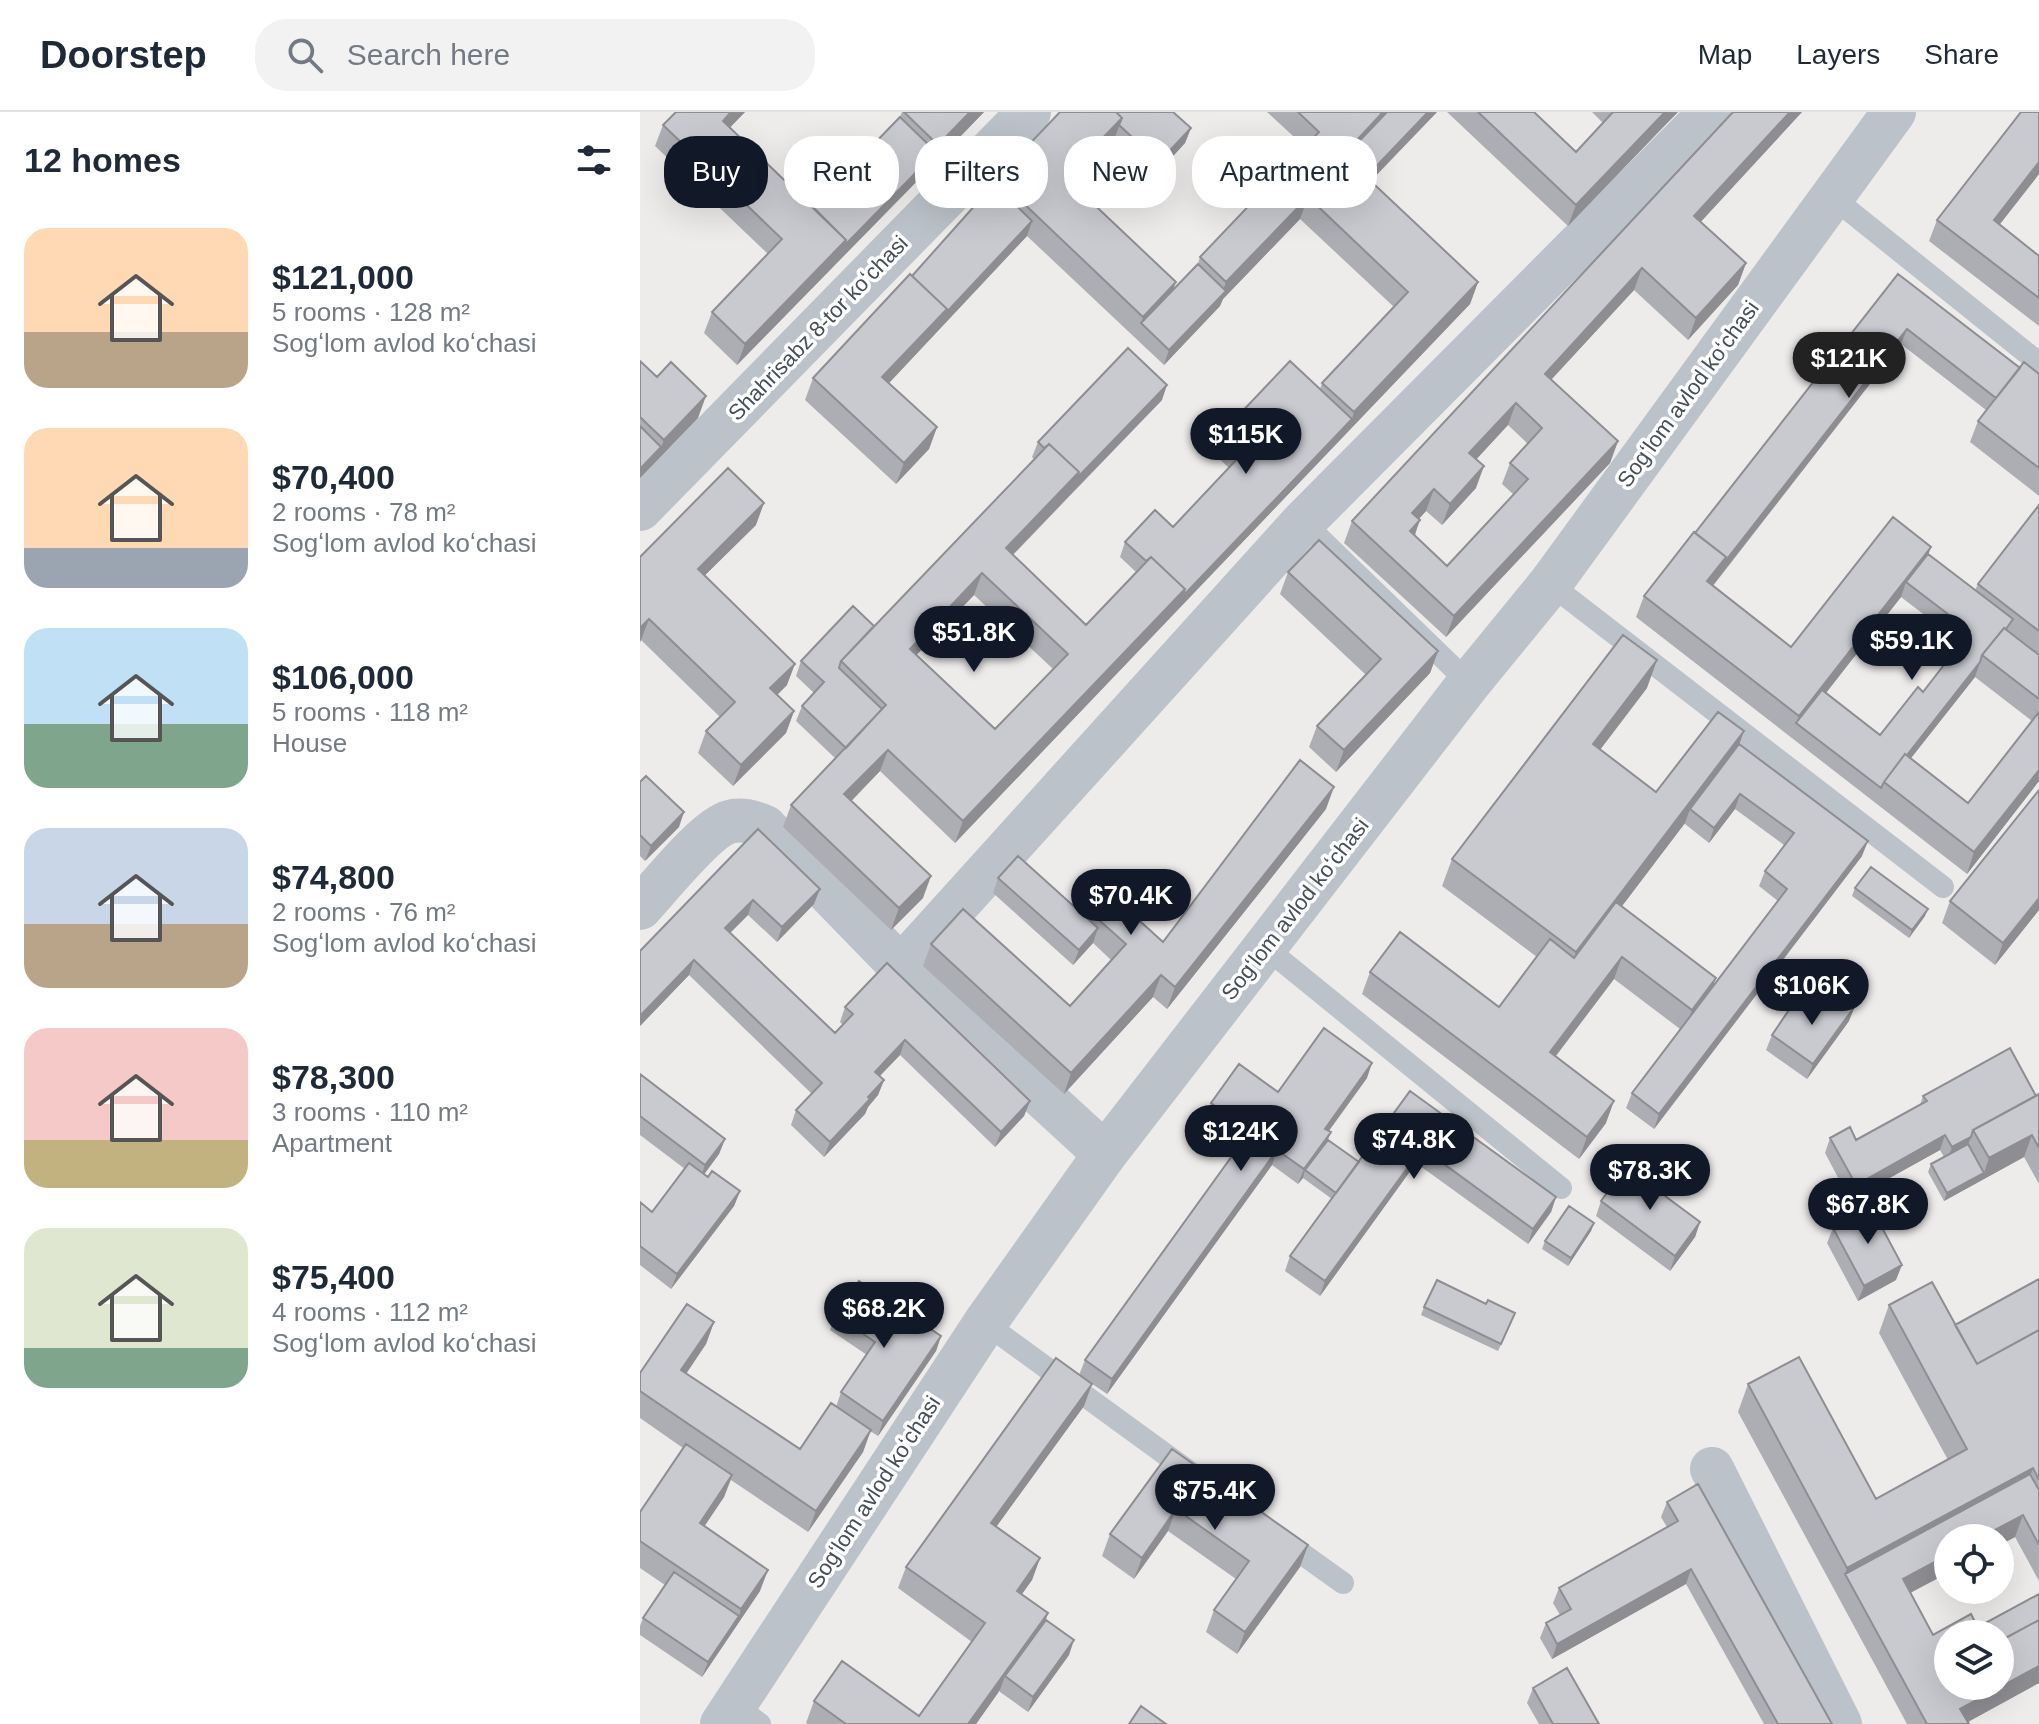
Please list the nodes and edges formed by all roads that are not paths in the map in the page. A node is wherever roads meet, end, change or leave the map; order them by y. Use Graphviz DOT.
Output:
graph roads {
  1 [pos="1029,112"];
  2 [pos="1711,112"];
  3 [pos="1894,112"];
  4 [pos="1831,196"];
  5 [pos="2039,363"];
  6 [pos="640,509"];
  7 [pos="1303,522"];
  8 [pos="1550,584"];
  9 [pos="1469,683"];
  10 [pos="1943,887"];
  11 [pos="640,908"];
  12 [pos="1266,948"];
  13 [pos="901,967"];
  14 [pos="1105,1154"];
  15 [pos="1561,1188"];
  16 [pos="985,1323"];
  17 [pos="1712,1469"];
  18 [pos="1215,1490"];
  19 [pos="1266,1527"];
  20 [pos="1343,1583"];
  21 [pos="739,1718"];
  22 [pos="1840,1724"];
  1 -- 6 [label="street, Shahrisabz 8-tor koʻchasi"];
  2 -- 7 [label="street"];
  3 -- 4 [label="street, Sogʻlom avlod koʻchasi"];
  4 -- 5 [label="lane"];
  4 -- 8 [label="street, Sogʻlom avlod koʻchasi"];
  7 -- 9 [label="lane"];
  7 -- 13 [label="street"];
  8 -- 9 [label="street, Sogʻlom avlod koʻchasi"];
  8 -- 10 [label="lane"];
  9 -- 12 [label="street, Sogʻlom avlod koʻchasi"];
  11 -- 13 [label="street"];
  12 -- 14 [label="street, Sogʻlom avlod koʻchasi"];
  12 -- 15 [label="lane"];
  13 -- 14 [label="street"];
  14 -- 16 [label="street, Sogʻlom avlod koʻchasi"];
  16 -- 18 [label="lane"];
  16 -- 21 [label="street, Sogʻlom avlod koʻchasi"];
  17 -- 22 [label="street"];
  19 -- 20 [label="lane"];
}
